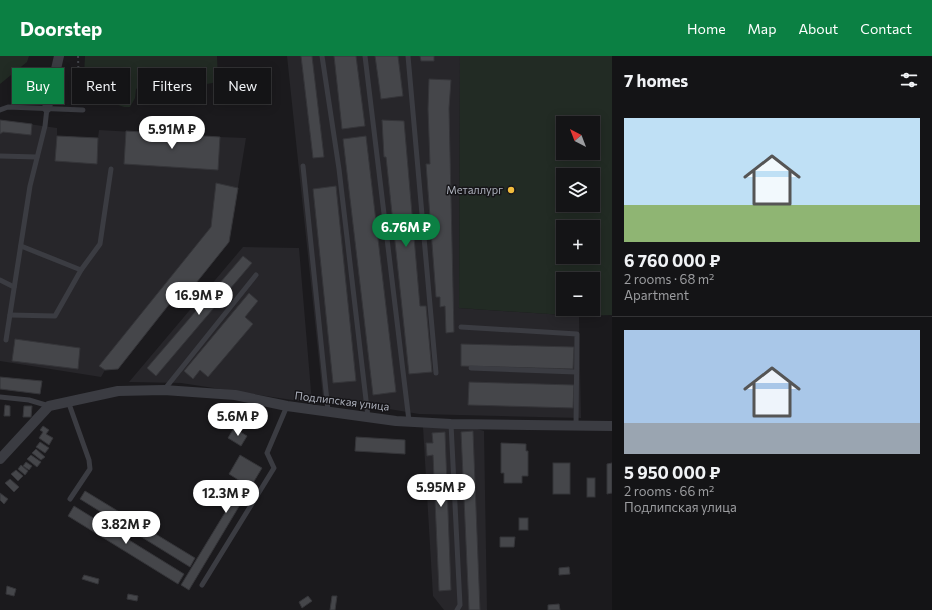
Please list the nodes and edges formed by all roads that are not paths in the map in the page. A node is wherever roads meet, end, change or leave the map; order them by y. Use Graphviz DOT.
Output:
graph roads {
  1 [pos="60,56"];
  2 [pos="322,56"];
  3 [pos="365,56"];
  4 [pos="408,56"];
  5 [pos="47,108"];
  6 [pos="0,110"];
  7 [pos="83,110"];
  8 [pos="0,156"];
  9 [pos="37,158"];
  10 [pos="303,166"];
  11 [pos="111,170"];
  12 [pos="21,246"];
  13 [pos="81,270"];
  14 [pos="256,275"];
  15 [pos="0,280"];
  16 [pos="14,287"];
  17 [pos="10,315"];
  18 [pos="461,327"];
  19 [pos="6,340"];
  20 [pos="471,368"];
  21 [pos="576,372"];
  22 [pos="436,373"];
  23 [pos="164,390"];
  24 [pos="0,397"];
  25 [pos="68,401"];
  26 [pos="49,406"];
  27 [pos="287,406"];
  28 [pos="328,411"];
  29 [pos="368,417"];
  30 [pos="409,421"];
  31 [pos="451,424"];
  32 [pos="576,426"];
  33 [pos="612,426"];
  34 [pos="0,459"];
  35 [pos="70,499"];
  36 [pos="202,585"];
  37 [pos="457,610"];
  1 -- 5 [label="street"];
  2 -- 29 [label="lane"];
  3 -- 30 [label="lane"];
  4 -- 22 [label="lane"];
  5 -- 6 [label="lane"];
  5 -- 7 [label="lane"];
  5 -- 9 [label="lane"];
  8 -- 9 [label="lane"];
  9 -- 12 [label="lane"];
  10 -- 28 [label="lane"];
  11 -- 13 [label="lane"];
  12 -- 13 [label="lane"];
  12 -- 16 [label="lane"];
  13 -- 17 [label="lane"];
  14 -- 23 [label="lane"];
  15 -- 16 [label="lane"];
  16 -- 17 [label="lane"];
  17 -- 19 [label="lane"];
  18 -- 21 [label="lane"];
  20 -- 21 [label="lane"];
  21 -- 32 [label="lane"];
  23 -- 25 [label="street, Подлипская улица"];
  23 -- 27 [label="street, Подлипская улица"];
  24 -- 26 [label="lane"];
  25 -- 26 [label="street, Подлипская улица"];
  25 -- 35 [label="lane"];
  26 -- 34 [label="street"];
  27 -- 28 [label="street, Подлипская улица"];
  27 -- 36 [label="lane"];
  28 -- 29 [label="street, Подлипская улица"];
  29 -- 30 [label="street, Подлипская улица"];
  30 -- 31 [label="street, Подлипская улица"];
  31 -- 32 [label="street, Подлипская улица"];
  31 -- 37 [label="lane"];
  32 -- 33 [label="street, Подлипская улица"];
}
